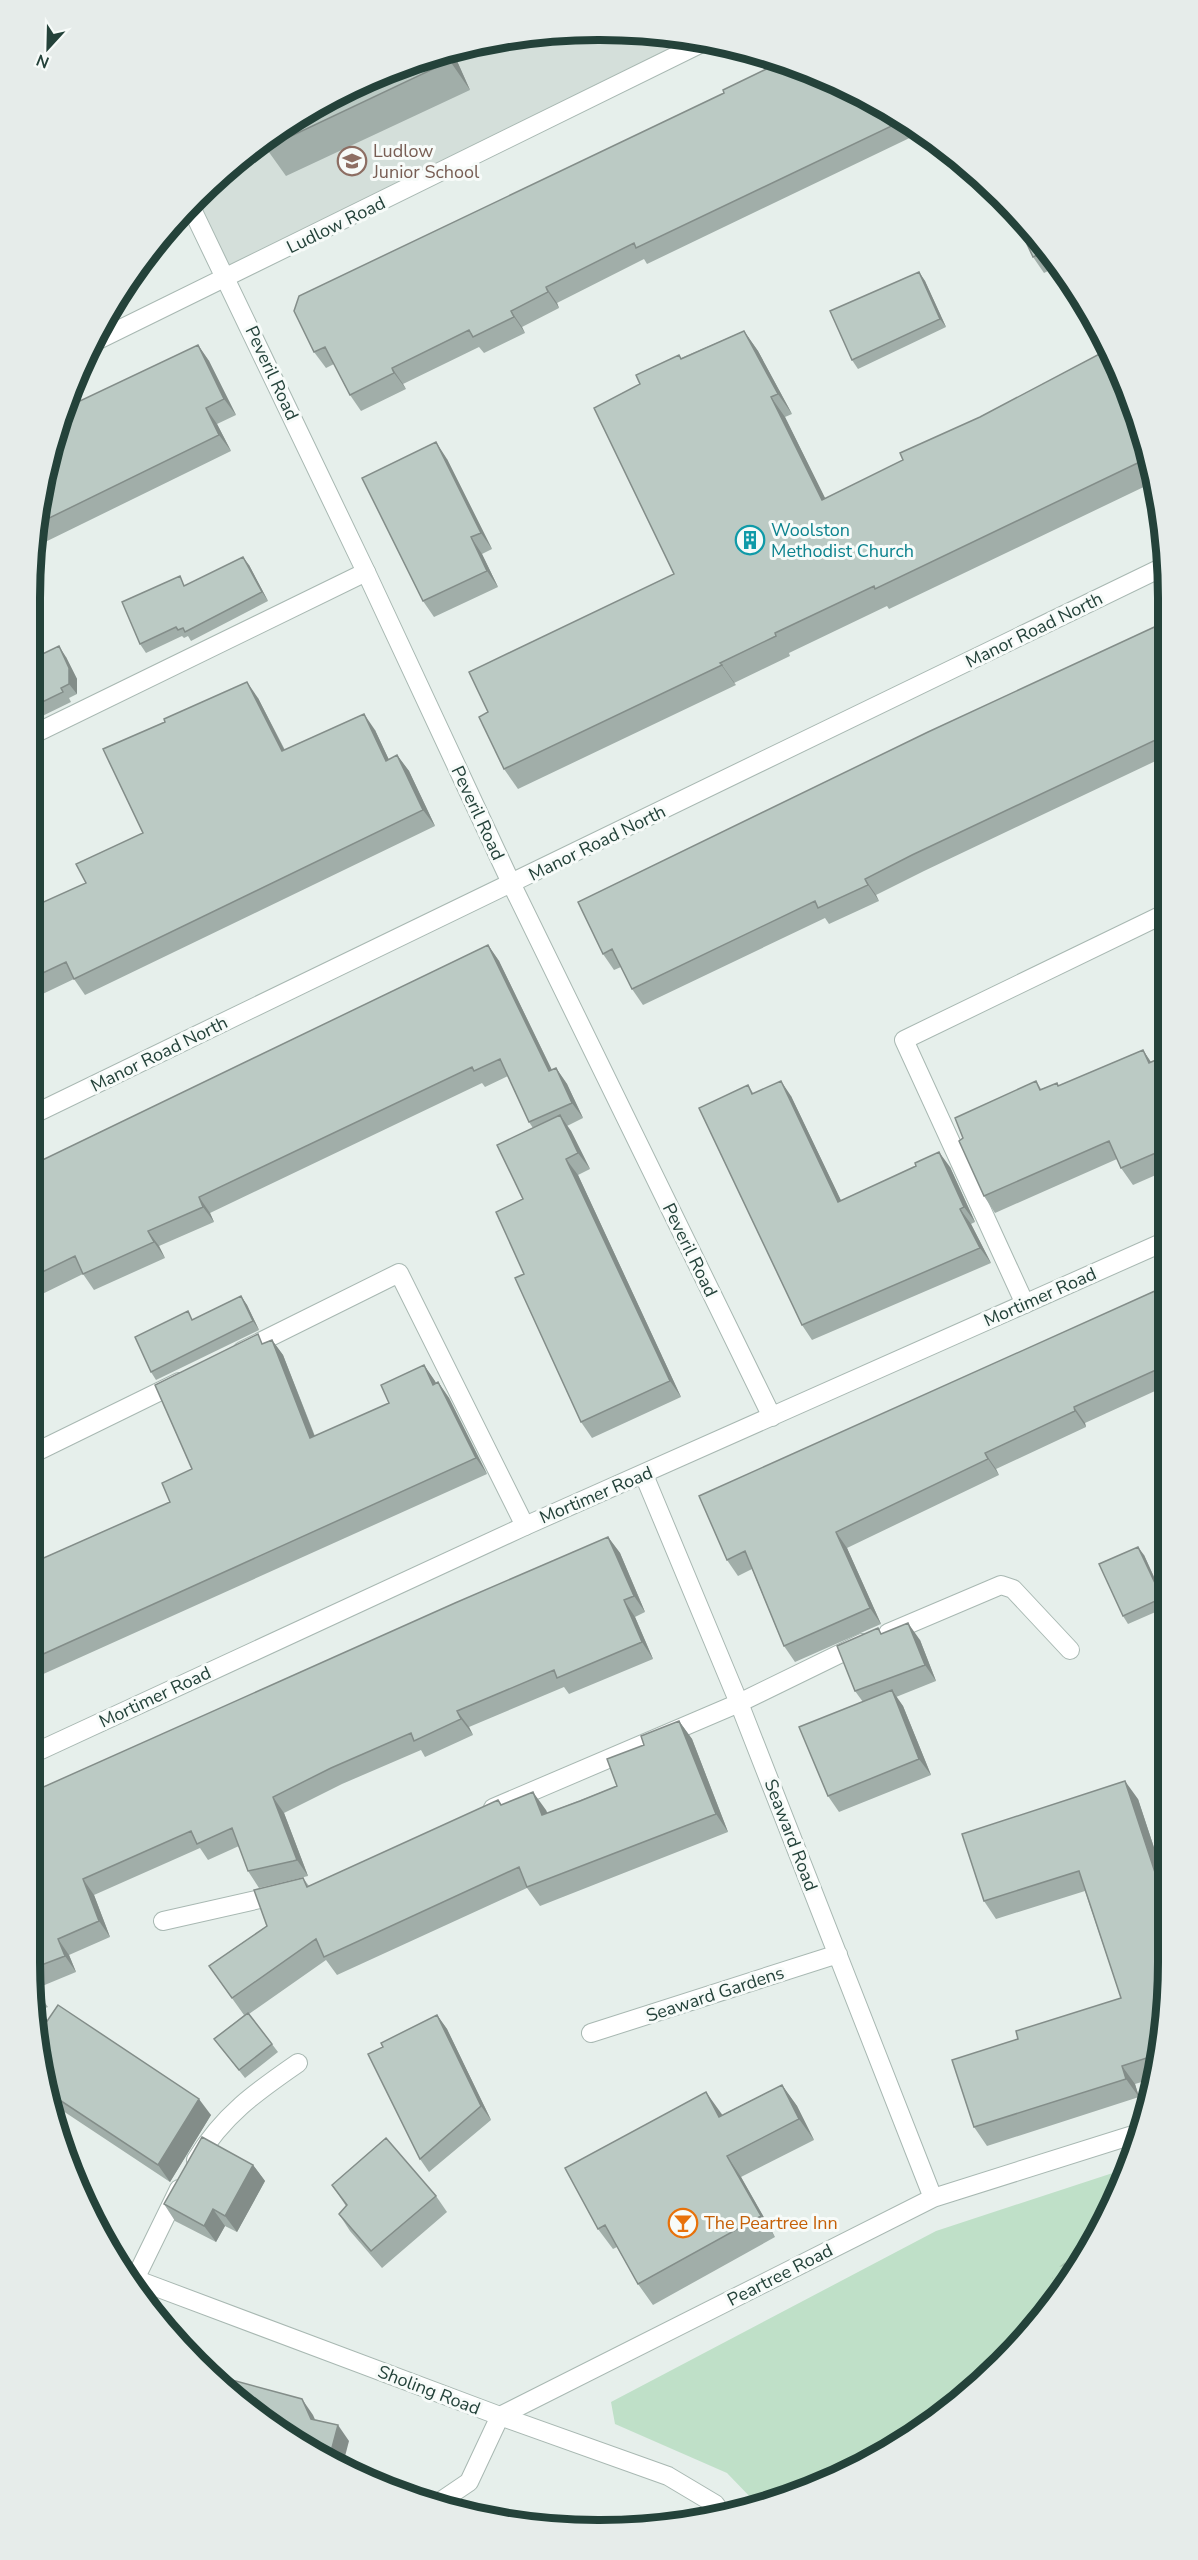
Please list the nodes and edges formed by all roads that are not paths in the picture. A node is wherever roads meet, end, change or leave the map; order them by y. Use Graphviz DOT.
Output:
graph roads {
  1 [pos="691,48"];
  2 [pos="195,214"];
  3 [pos="227,279"];
  4 [pos="106,336"];
  5 [pos="1156,570"];
  6 [pos="366,572"];
  7 [pos="40,731"];
  8 [pos="512,885"];
  9 [pos="1158,917"];
  10 [pos="40,1111"];
  11 [pos="1158,1245"];
  12 [pos="1025,1304"];
  13 [pos="230,1356"];
  14 [pos="199,1372"];
  15 [pos="772,1417"];
  16 [pos="40,1450"];
  17 [pos="644,1475"];
  18 [pos="525,1526"];
  19 [pos="1070,1650"];
  20 [pos="739,1702"];
  21 [pos="40,1750"];
  22 [pos="472,1817"];
  23 [pos="297,1891"];
  24 [pos="163,1921"];
  25 [pos="838,1954"];
  26 [pos="591,2033"];
  27 [pos="298,2062"];
  28 [pos="1129,2136"];
  29 [pos="933,2198"];
  30 [pos="136,2272"];
  31 [pos="142,2282"];
  32 [pos="500,2416"];
  33 [pos="446,2498"];
  34 [pos="717,2507"];
  1 -- 3 [label="street, Ludlow Road"];
  2 -- 3 [label="street, Peveril Road"];
  3 -- 4 [label="street, Ludlow Road"];
  3 -- 6 [label="street, Peveril Road"];
  5 -- 8 [label="street, Manor Road North"];
  6 -- 7 [label="street"];
  6 -- 8 [label="street, Peveril Road"];
  8 -- 10 [label="street, Manor Road North"];
  8 -- 15 [label="street, Peveril Road"];
  9 -- 12 [label="street"];
  11 -- 12 [label="street, Mortimer Road"];
  12 -- 15 [label="street, Mortimer Road"];
  13 -- 18 [label="street"];
  14 -- 16 [label="street"];
  15 -- 17 [label="street, Mortimer Road"];
  17 -- 18 [label="street, Mortimer Road"];
  17 -- 20 [label="street, Seaward Road"];
  18 -- 21 [label="street, Mortimer Road"];
  19 -- 20 [label="street"];
  20 -- 22 [label="street"];
  20 -- 25 [label="street, Seaward Road"];
  23 -- 24 [label="street"];
  25 -- 26 [label="street, Seaward Gardens"];
  25 -- 29 [label="street, Seaward Road"];
  27 -- 30 [label="street"];
  28 -- 29 [label="street, Peartree Road"];
  29 -- 32 [label="street, Peartree Road"];
  31 -- 32 [label="street, Sholing Road"];
  32 -- 33 [label="street"];
  32 -- 34 [label="street, Sholing Road"];
}
